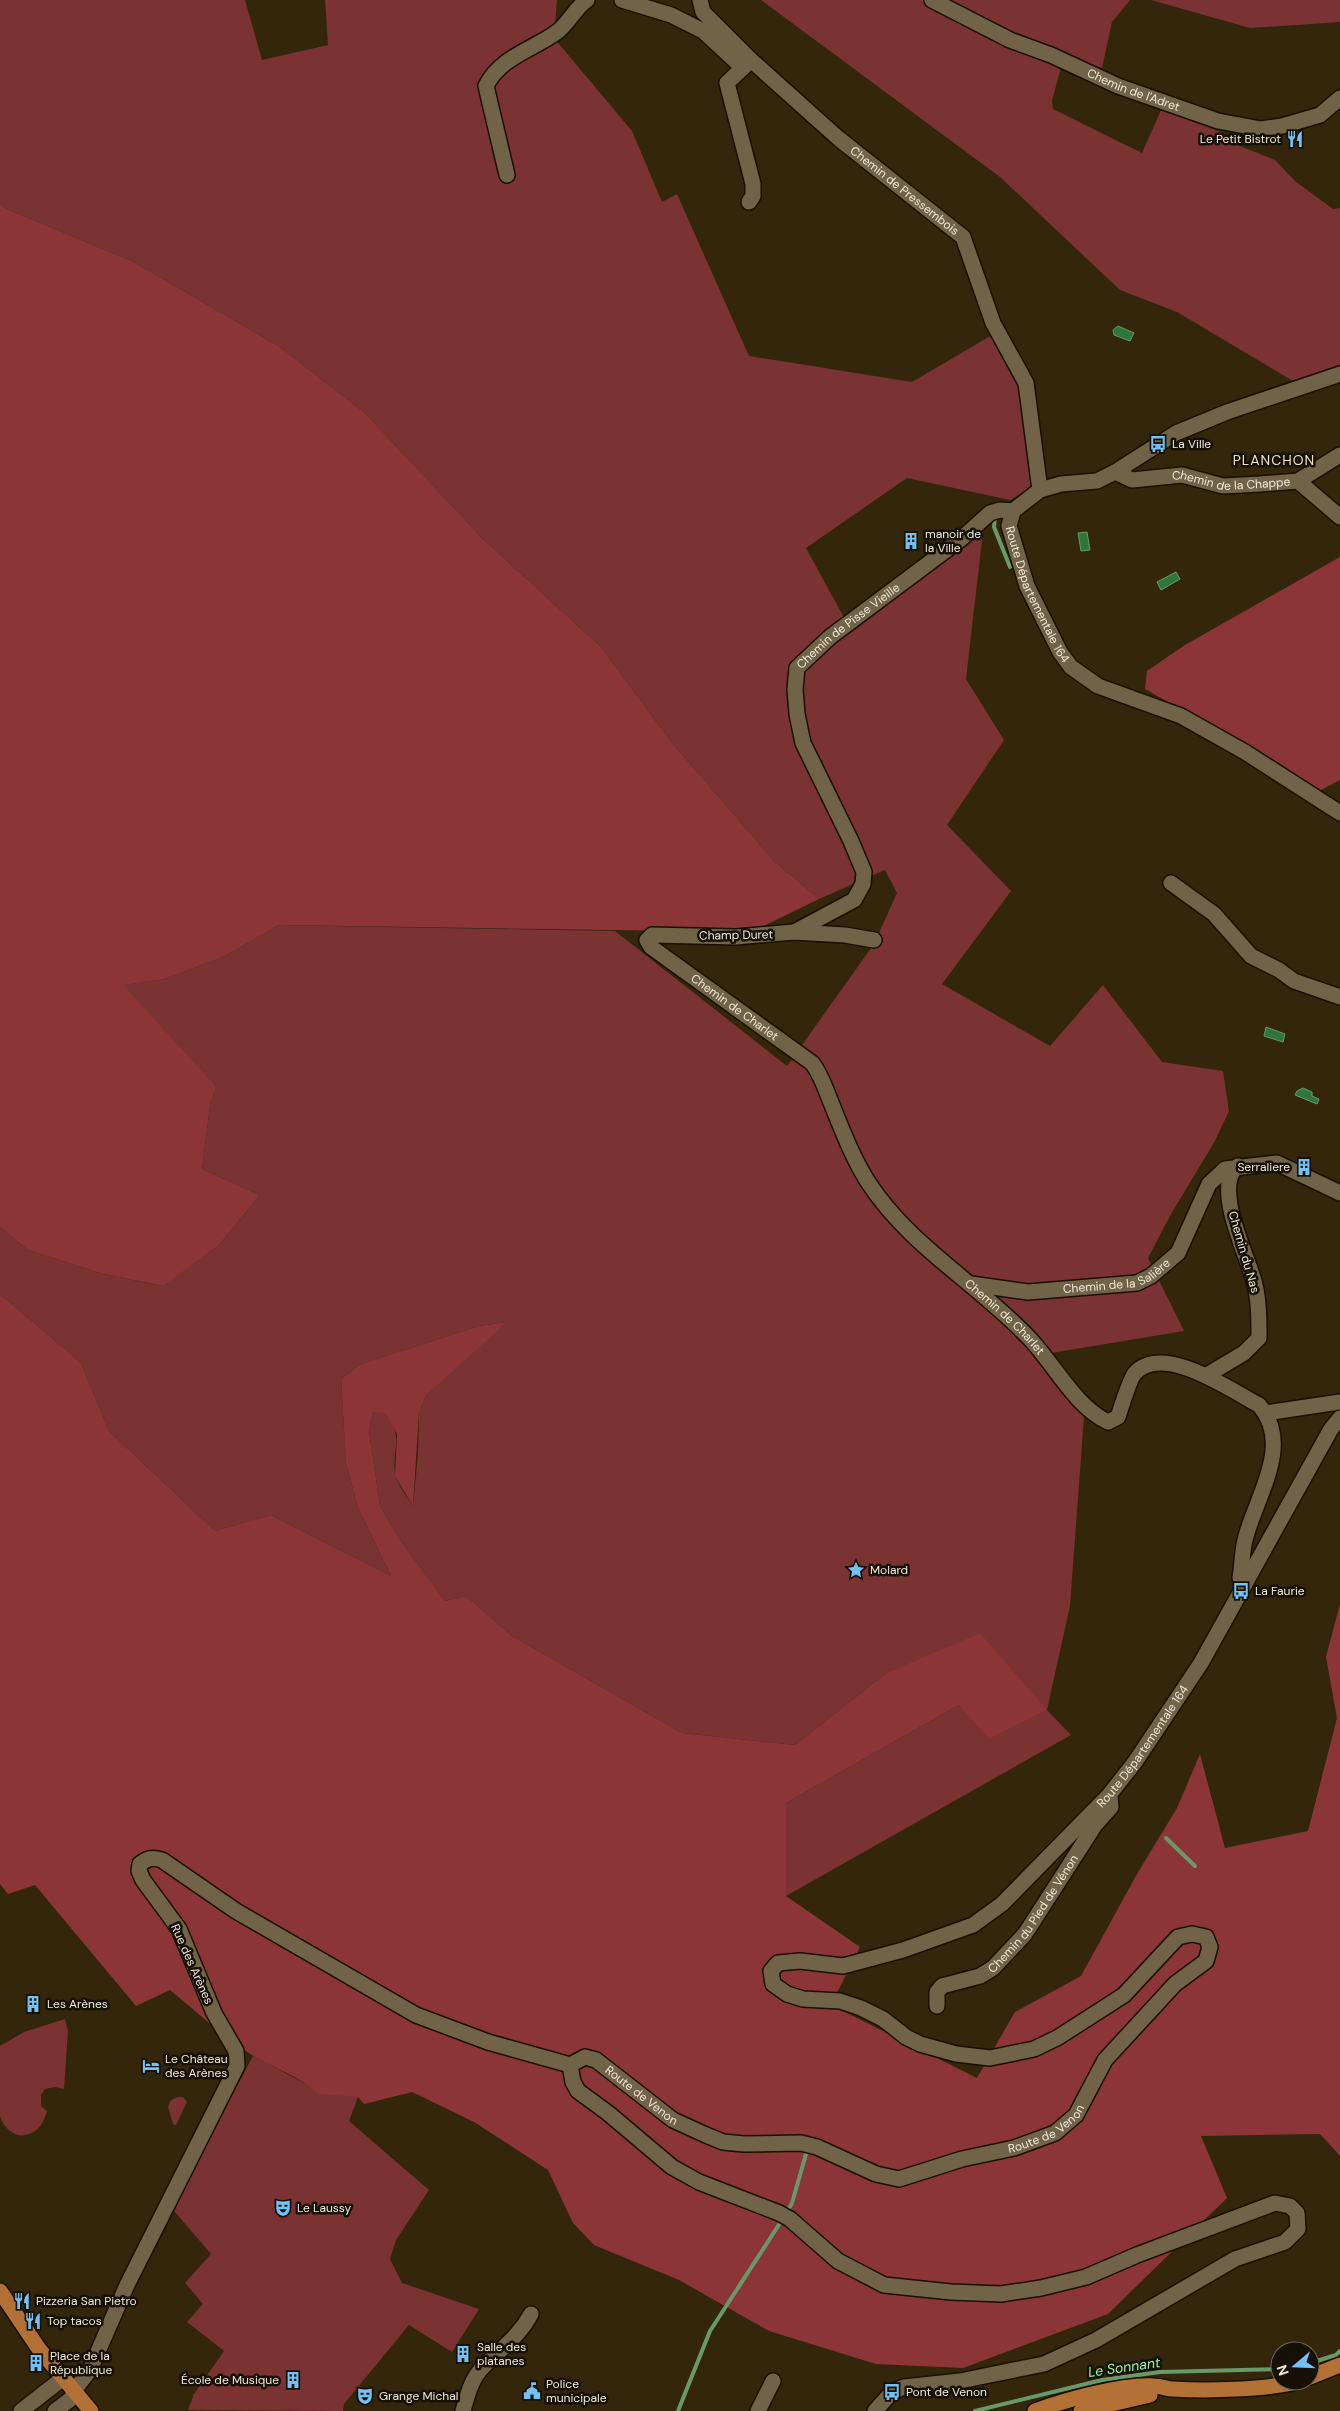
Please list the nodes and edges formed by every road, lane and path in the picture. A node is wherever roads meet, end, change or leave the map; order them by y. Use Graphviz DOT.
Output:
graph roads {
  1 [pos="586,0"];
  2 [pos="622,0"];
  3 [pos="700,0"];
  4 [pos="932,0"];
  5 [pos="747,64"];
  6 [pos="1340,98"];
  7 [pos="507,175"];
  8 [pos="749,202"];
  9 [pos="1340,374"];
  10 [pos="1340,455"];
  11 [pos="1115,472"];
  12 [pos="1298,480"];
  13 [pos="1040,490"];
  14 [pos="1013,511"];
  15 [pos="1340,517"];
  16 [pos="1340,813"];
  17 [pos="1172,883"];
  18 [pos="794,932"];
  19 [pos="647,939"];
  20 [pos="874,940"];
  21 [pos="1340,997"];
  22 [pos="1238,1166"];
  23 [pos="1340,1193"];
  24 [pos="969,1284"];
  25 [pos="1208,1376"];
  26 [pos="1340,1402"];
  27 [pos="1266,1413"];
  28 [pos="1340,1418"];
  29 [pos="1245,1584"];
  30 [pos="1109,1795"];
  31 [pos="843,1966"];
  32 [pos="937,2006"];
  33 [pos="570,2065"];
  34 [pos="0,2291"];
  35 [pos="531,2314"];
  36 [pos="1340,2365"];
  37 [pos="1320,2373"];
  38 [pos="62,2379"];
  39 [pos="773,2381"];
  40 [pos="1270,2384"];
  41 [pos="1173,2389"];
  42 [pos="74,2393"];
  43 [pos="21,2411"];
  44 [pos="55,2411"];
  45 [pos="91,2411"];
  46 [pos="463,2411"];
  47 [pos="758,2411"];
  48 [pos="876,2411"];
  49 [pos="1035,2411"];
  50 [pos="1081,2411"];
  1 -- 7 [label="street"];
  2 -- 5 [label="street"];
  3 -- 5 [label="street, Chemin de Pressembois"];
  4 -- 6 [label="street, Chemin de l'Adret"];
  5 -- 8 [label="street"];
  5 -- 13 [label="street, Chemin de Pressembois"];
  9 -- 11 [label="street, Route Départementale 164"];
  10 -- 12 [label="street, Chemin de la Chappe"];
  11 -- 12 [label="street, Chemin de la Chappe"];
  11 -- 13 [label="street, Route Départementale 164"];
  12 -- 15 [label="street"];
  13 -- 14 [label="street, Route Départementale 164"];
  14 -- 16 [label="street, Route Départementale 164"];
  14 -- 18 [label="street, Chemin de Pisse Vieille"];
  17 -- 21 [label="street"];
  18 -- 19 [label="street, Champ Duret"];
  18 -- 20 [label="street"];
  19 -- 24 [label="street, Chemin de Charlet"];
  22 -- 23 [label="street"];
  22 -- 24 [label="street, Chemin de la Salière"];
  22 -- 25 [label="street, Chemin du Nas"];
  24 -- 25 [label="street, Chemin de Charlet"];
  25 -- 27 [label="street, Chemin de Charlet"];
  26 -- 27 [label="street"];
  27 -- 29 [label="street"];
  28 -- 29 [label="street, Route Départementale 164"];
  29 -- 30 [label="street, Route Départementale 164"];
  30 -- 31 [label="street, Route Départementale 164"];
  30 -- 32 [label="street, Chemin du Pied de Vénon"];
  31 -- 33 [label="street, Route de Venon"];
  33 -- 42 [label="street, Rue des Arènes"];
  33 -- 48 [label="street"];
  34 -- 38 [label="main road"];
  35 -- 46 [label="street"];
  36 -- 37 [label="main road"];
  38 -- 42 [label="main road"];
  38 -- 43 [label="street"];
  39 -- 47 [label="street"];
  40 -- 41 [label="main road"];
  41 -- 49 [label="main road"];
  41 -- 50 [label="main road"];
  42 -- 44 [label="street"];
  42 -- 45 [label="main road"];
}
